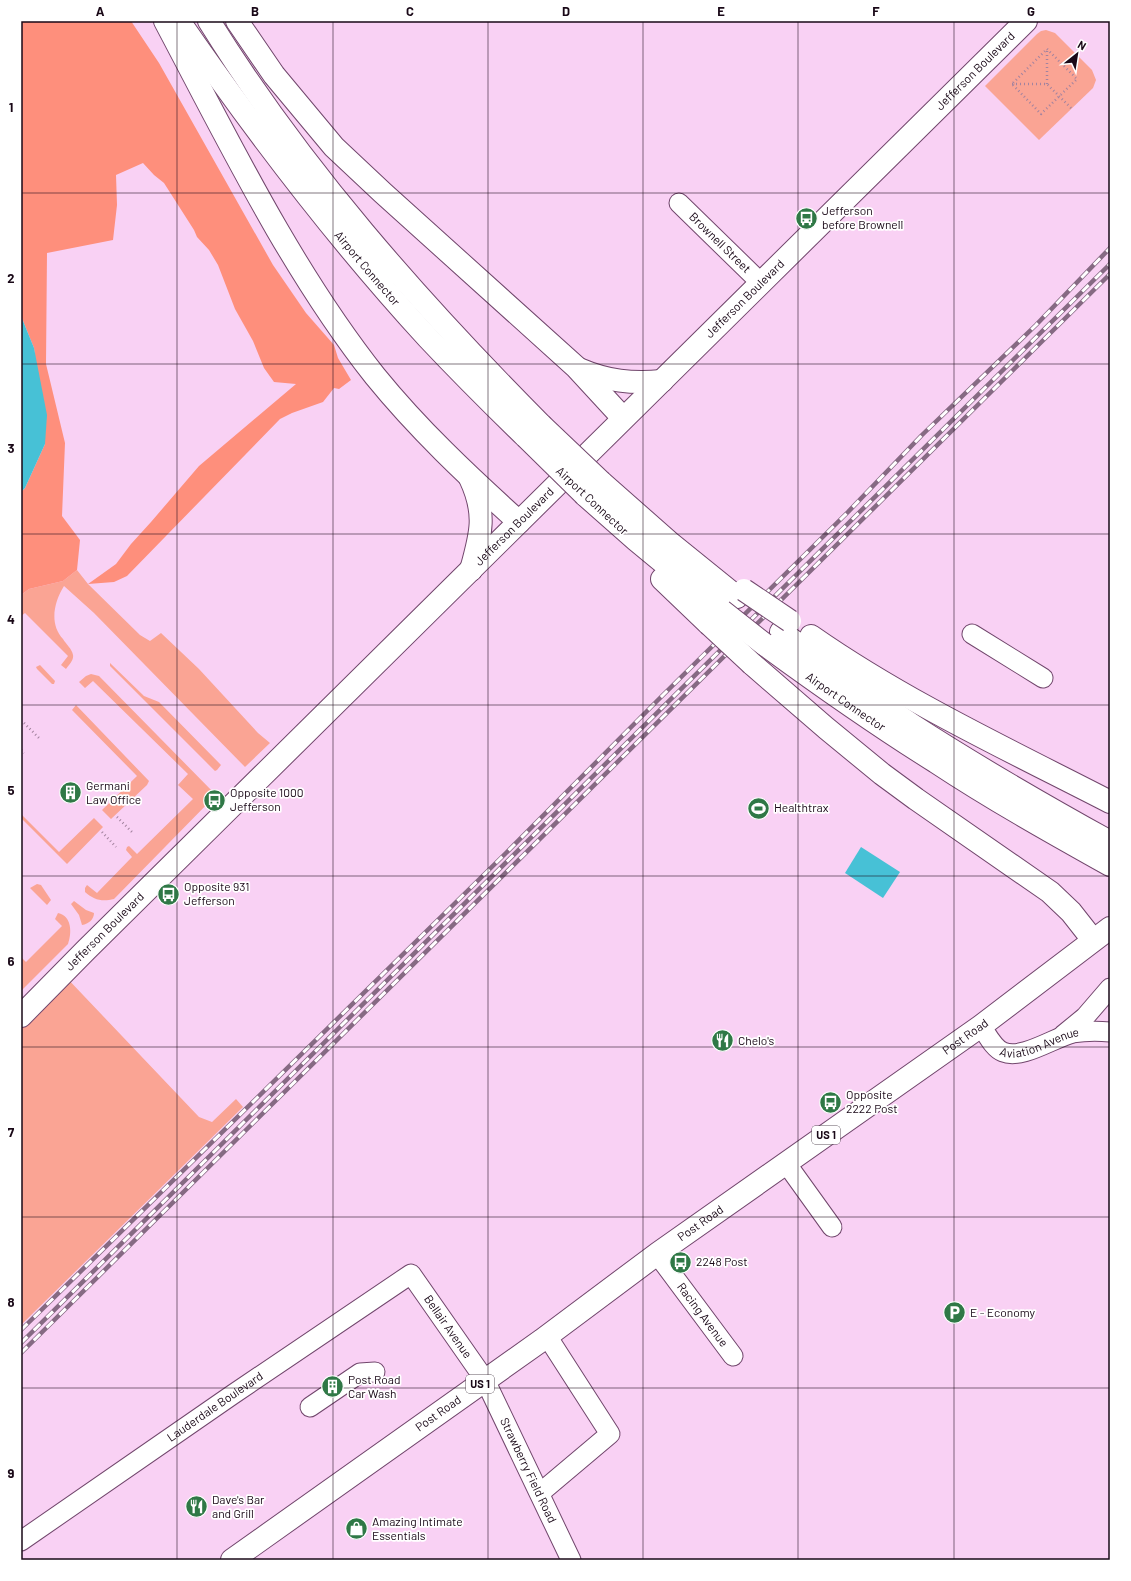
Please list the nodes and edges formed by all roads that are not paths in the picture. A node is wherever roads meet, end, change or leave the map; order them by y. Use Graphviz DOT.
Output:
graph roads {
  1 [pos="165,21"];
  2 [pos="179,21"];
  3 [pos="209,21"];
  4 [pos="237,21"];
  5 [pos="1026,21"];
  6 [pos="678,203"];
  7 [pos="761,283"];
  8 [pos="576,367"];
  9 [pos="662,381"];
  10 [pos="623,418"];
  11 [pos="533,431"];
  12 [pos="468,476"];
  13 [pos="594,494"];
  14 [pos="519,522"];
  15 [pos="471,570"];
  16 [pos="728,605"];
  17 [pos="786,626"];
  18 [pos="972,634"];
  19 [pos="1042,678"];
  20 [pos="1110,802"];
  21 [pos="1110,842"];
  22 [pos="1110,865"];
  23 [pos="1102,934"];
  24 [pos="1110,988"];
  25 [pos="21,1016"];
  26 [pos="981,1026"];
  27 [pos="1110,1032"];
  28 [pos="1061,1037"];
  29 [pos="786,1163"];
  30 [pos="832,1228"];
  31 [pos="657,1254"];
  32 [pos="411,1274"];
  33 [pos="547,1336"];
  34 [pos="733,1356"];
  35 [pos="375,1372"];
  36 [pos="485,1380"];
  37 [pos="310,1407"];
  38 [pos="540,1493"];
  39 [pos="21,1541"];
  40 [pos="232,1560"];
  41 [pos="571,1560"];
  1 -- 12 [label="main road"];
  2 -- 11 [label="main road, Airport Connector"];
  3 -- 11 [label="main road, Airport Connector"];
  4 -- 8 [label="main road"];
  5 -- 7 [label="main road, Jefferson Boulevard"];
  6 -- 7 [label="street, Brownell Street"];
  7 -- 9 [label="main road, Jefferson Boulevard"];
  8 -- 9 [label="main road"];
  8 -- 10 [label="main road"];
  9 -- 10 [label="main road, Jefferson Boulevard"];
  10 -- 14 [label="main road, Jefferson Boulevard"];
  11 -- 13 [label="main road, Airport Connector, bridge"];
  12 -- 14 [label="main road"];
  12 -- 15 [label="main road"];
  13 -- 16 [label="main road, Airport Connector"];
  13 -- 16 [label="main road"];
  14 -- 15 [label="main road, Jefferson Boulevard"];
  15 -- 25 [label="main road, Jefferson Boulevard"];
  16 -- 17 [label="main road, Airport Connector"];
  16 -- 22 [label="main road, Airport Connector, bridge"];
  16 -- 23 [label="main road, bridge"];
  17 -- 20 [label="main road"];
  17 -- 21 [label="main road, Airport Connector"];
  18 -- 19 [label="street"];
  23 -- 26 [label="main road, Post Road / US 1"];
  24 -- 28 [label="street"];
  26 -- 28 [label="street, Aviation Avenue"];
  26 -- 29 [label="main road, Post Road / US 1"];
  27 -- 28 [label="street, Aviation Avenue"];
  29 -- 30 [label="street"];
  29 -- 31 [label="main road, Post Road / US 1"];
  31 -- 33 [label="main road, Post Road / US 1"];
  31 -- 34 [label="street, Racing Avenue"];
  32 -- 36 [label="street, Bellair Avenue"];
  32 -- 39 [label="street, Lauderdale Boulevard"];
  33 -- 36 [label="main road, Post Road / US 1"];
  33 -- 38 [label="street"];
  35 -- 37 [label="street"];
  36 -- 38 [label="street, Strawberry Field Road"];
  36 -- 40 [label="main road, Post Road / US 1"];
  38 -- 41 [label="street, Strawberry Field Road"];
}
